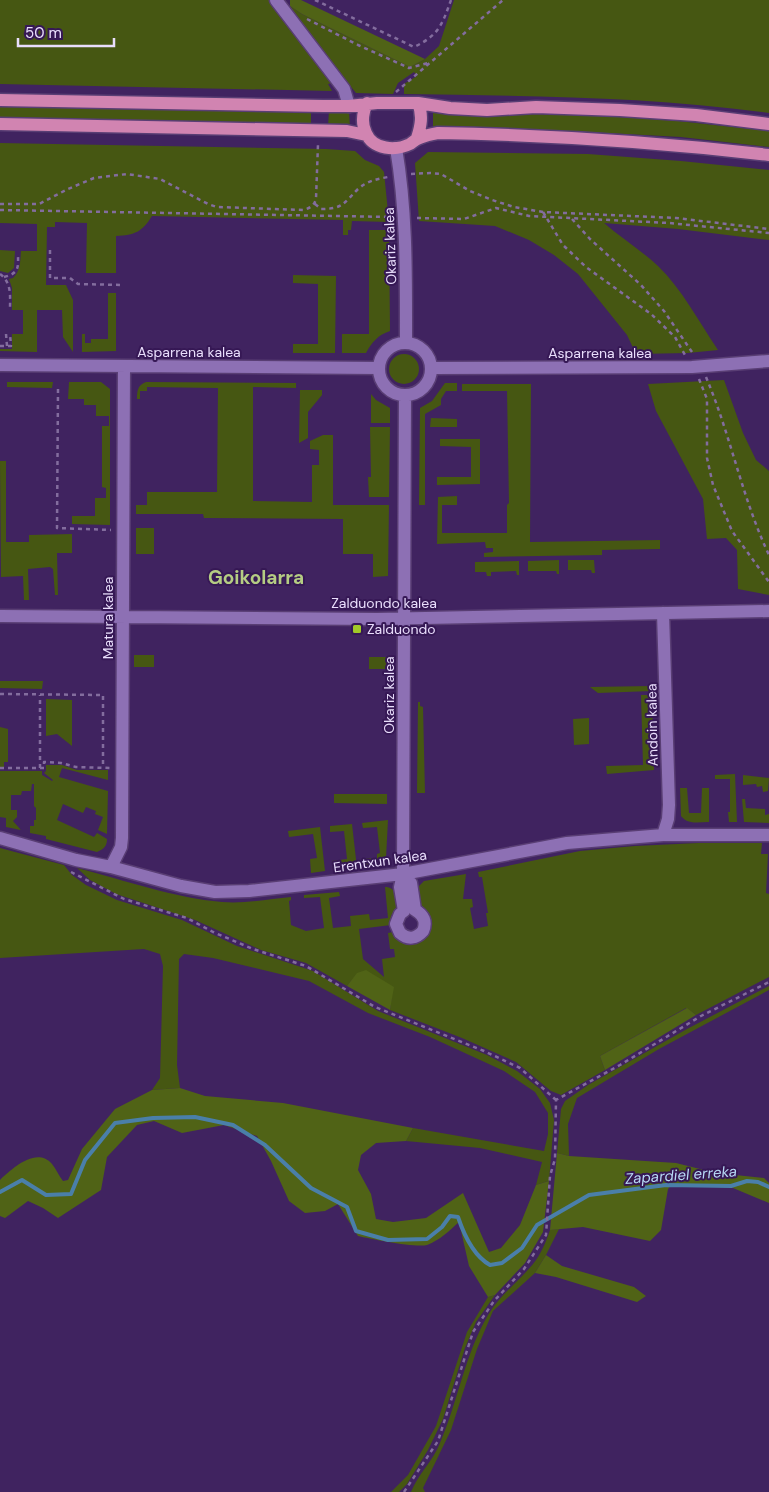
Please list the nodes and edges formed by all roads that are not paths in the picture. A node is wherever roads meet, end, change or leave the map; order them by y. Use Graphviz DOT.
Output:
graph roads {
  1 [pos="276,0"];
  2 [pos="0,100"];
  3 [pos="367,103"];
  4 [pos="418,103"];
  5 [pos="349,106"];
  6 [pos="0,124"];
  7 [pos="769,124"];
  8 [pos="366,135"];
  9 [pos="417,138"];
  10 [pos="396,148"];
  11 [pos="769,155"];
  12 [pos="406,343"];
  13 [pos="769,362"];
  14 [pos="0,365"];
  15 [pos="124,366"];
  16 [pos="378,368"];
  17 [pos="431,368"];
  18 [pos="406,395"];
  19 [pos="769,611"];
  20 [pos="664,613"];
  21 [pos="0,616"];
  22 [pos="123,617"];
  23 [pos="404,618"];
  24 [pos="663,835"];
  25 [pos="769,835"];
  26 [pos="0,838"];
  27 [pos="111,867"];
  28 [pos="403,874"];
  1 -- 5 [label="street"];
  2 -- 5 [label="main road"];
  3 -- 4 [label="main road"];
  3 -- 5 [label="main road"];
  3 -- 8 [label="main road"];
  4 -- 7 [label="main road"];
  4 -- 9 [label="main road"];
  6 -- 8 [label="main road"];
  8 -- 10 [label="main road"];
  9 -- 10 [label="main road"];
  9 -- 11 [label="main road"];
  10 -- 12 [label="street, Okariz kalea"];
  12 -- 16 [label="street"];
  12 -- 17 [label="street"];
  13 -- 17 [label="street, Asparrena kalea"];
  14 -- 15 [label="street, Asparrena kalea"];
  15 -- 16 [label="street, Asparrena kalea"];
  15 -- 22 [label="street, Matura kalea"];
  16 -- 18 [label="street"];
  17 -- 18 [label="street"];
  18 -- 23 [label="street, Okariz kalea"];
  19 -- 20 [label="street, Zalduondo kalea"];
  20 -- 23 [label="street, Zalduondo kalea"];
  20 -- 24 [label="street, Andoin kalea"];
  21 -- 22 [label="street, Zalduondo kalea"];
  22 -- 23 [label="street, Zalduondo kalea"];
  22 -- 27 [label="street, Matura kalea"];
  23 -- 28 [label="street, Okariz kalea"];
  24 -- 25 [label="street, Erentxun kalea"];
  24 -- 28 [label="street, Erentxun kalea"];
  26 -- 27 [label="street, Erentxun kalea"];
  27 -- 28 [label="street, Erentxun kalea"];
}
